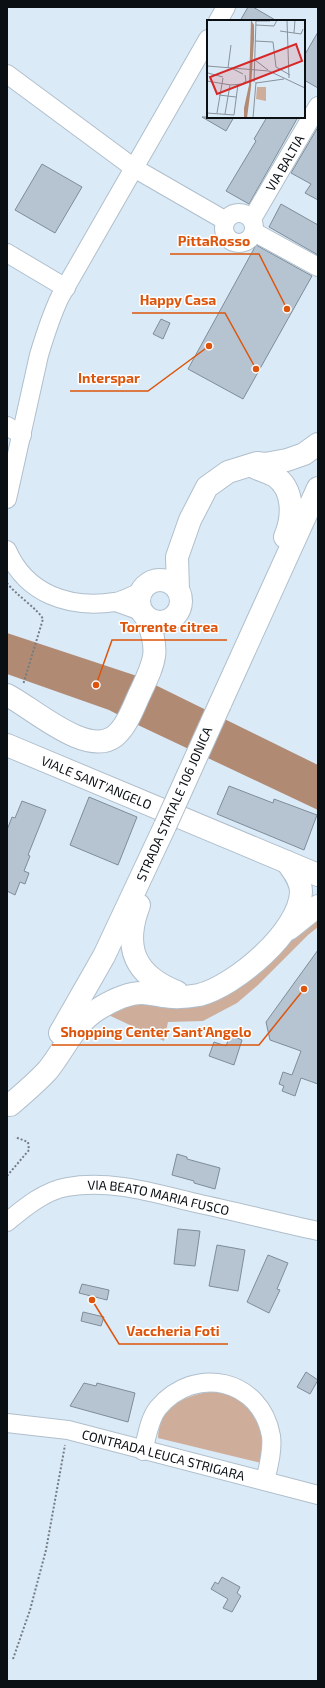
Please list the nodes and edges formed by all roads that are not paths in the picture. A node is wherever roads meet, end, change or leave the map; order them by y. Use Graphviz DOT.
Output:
graph roads {
  1 [pos="226,7"];
  2 [pos="219,20"];
  3 [pos="207,41"];
  4 [pos="7,74"];
  5 [pos="318,106"];
  6 [pos="134,168"];
  7 [pos="226,221"];
  8 [pos="253,226"];
  9 [pos="7,253"];
  10 [pos="318,267"];
  11 [pos="66,288"];
  12 [pos="15,430"];
  13 [pos="318,444"];
  14 [pos="252,466"];
  15 [pos="318,488"];
  16 [pos="7,499"];
  17 [pos="7,550"];
  18 [pos="177,557"];
  19 [pos="178,590"];
  20 [pos="146,600"];
  21 [pos="170,620"];
  22 [pos="247,642"];
  23 [pos="152,664"];
  24 [pos="14,691"];
  25 [pos="7,745"];
  26 [pos="161,832"];
  27 [pos="287,862"];
  28 [pos="318,875"];
  29 [pos="318,887"];
  30 [pos="307,911"];
  31 [pos="182,996"];
  32 [pos="8,1107"];
  33 [pos="7,1222"];
  34 [pos="318,1231"];
  35 [pos="7,1422"];
  36 [pos="143,1451"];
  37 [pos="265,1482"];
  38 [pos="318,1495"];
  1 -- 2 [label="street"];
  3 -- 6 [label="street"];
  4 -- 6 [label="street"];
  5 -- 8 [label="street, VIA BALTIA"];
  6 -- 7 [label="street"];
  6 -- 11 [label="street"];
  7 -- 8 [label="street"];
  7 -- 8 [label="street"];
  8 -- 10 [label="street"];
  9 -- 11 [label="street"];
  11 -- 12 [label="street"];
  12 -- 16 [label="street"];
  13 -- 14 [label="main road"];
  14 -- 18 [label="main road"];
  14 -- 22 [label="main road"];
  15 -- 22 [label="main road, STRADA STATALE 106 JONICA"];
  17 -- 20 [label="street"];
  18 -- 19 [label="main road"];
  18 -- 20 [label="main road"];
  19 -- 20 [label="main road"];
  19 -- 21 [label="main road"];
  20 -- 21 [label="main road"];
  20 -- 23 [label="main road"];
  21 -- 23 [label="main road"];
  22 -- 26 [label="main road, STRADA STATALE 106 JONICA, bridge"];
  23 -- 24 [label="main road"];
  25 -- 27 [label="main road, VIALE SANT'ANGELO"];
  26 -- 31 [label="main road"];
  26 -- 32 [label="main road, STRADA STATALE 106 JONICA"];
  27 -- 28 [label="main road, VIALE SANT'ANGELO"];
  27 -- 30 [label="main road"];
  29 -- 30 [label="main road"];
  30 -- 31 [label="main road"];
  31 -- 32 [label="main road"];
  33 -- 34 [label="street, VIA BEATO MARIA FUSCO"];
  35 -- 36 [label="street, CONTRADA LEUCA STRIGARA"];
  36 -- 37 [label="street, CONTRADA LEUCA STRIGARA"];
  36 -- 37 [label="street"];
  37 -- 38 [label="street, CONTRADA LEUCA STRIGARA"];
}
